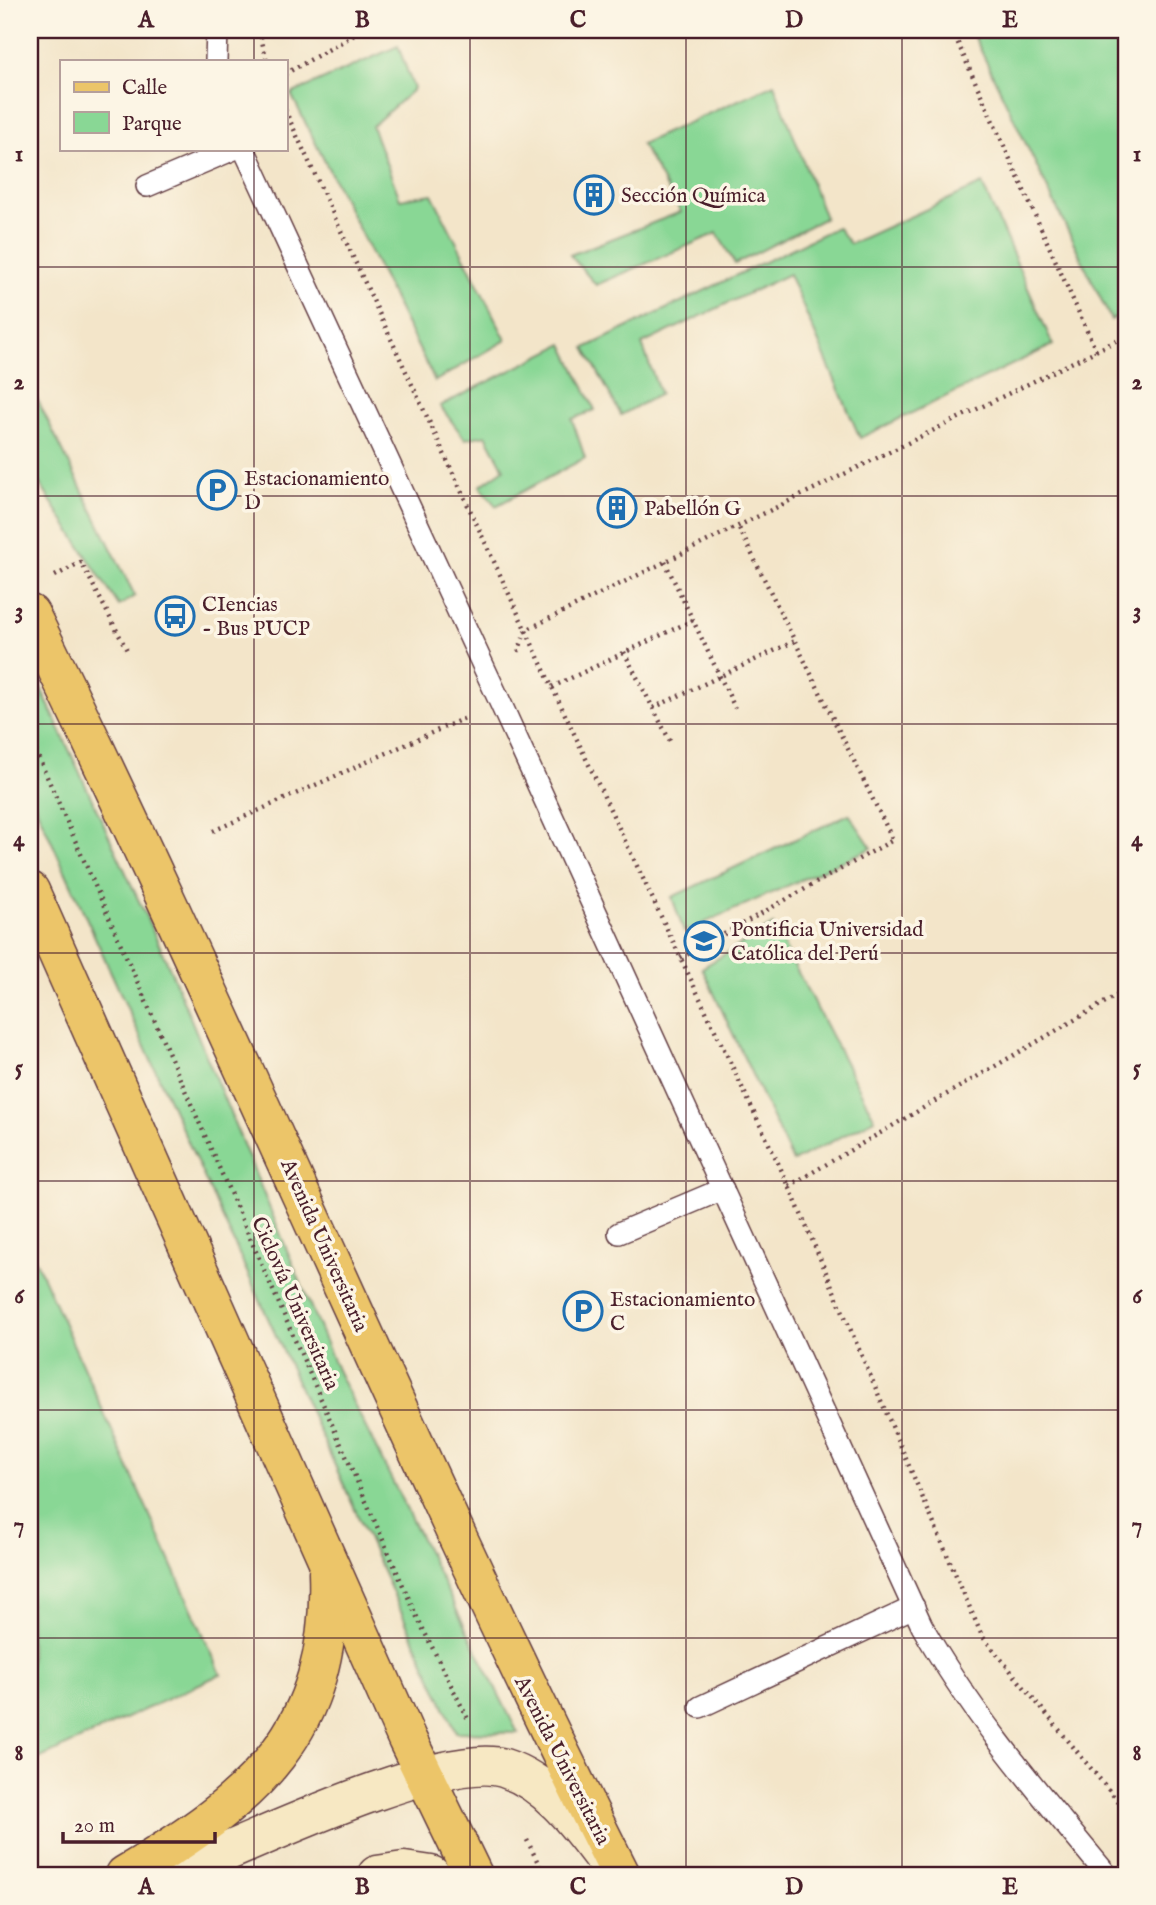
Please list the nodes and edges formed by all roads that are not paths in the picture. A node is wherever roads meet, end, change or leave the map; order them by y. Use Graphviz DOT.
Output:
graph roads {
  1 [pos="217,30"];
  2 [pos="216,60"];
  3 [pos="232,150"];
  4 [pos="244,150"];
  5 [pos="147,186"];
  6 [pos="30,614"];
  7 [pos="30,891"];
  8 [pos="723,1189"];
  9 [pos="619,1233"];
  10 [pos="327,1556"];
  11 [pos="914,1607"];
  12 [pos="700,1707"];
  13 [pos="425,1775"];
  14 [pos="125,1875"];
  15 [pos="173,1875"];
  16 [pos="377,1875"];
  17 [pos="431,1875"];
  18 [pos="473,1875"];
  19 [pos="619,1875"];
  20 [pos="1107,1875"];
  1 -- 2 [label="lane"];
  3 -- 5 [label="lane"];
  4 -- 8 [label="lane"];
  6 -- 19 [label="main road, Avenida Universitaria"];
  7 -- 10 [label="main road"];
  8 -- 9 [label="lane"];
  8 -- 11 [label="lane"];
  10 -- 13 [label="main road"];
  10 -- 14 [label="main road"];
  11 -- 12 [label="lane"];
  11 -- 20 [label="lane"];
  13 -- 15 [label="main road"];
  13 -- 18 [label="main road"];
  13 -- 19 [label="main road"];
  16 -- 17 [label="main road"];
}
